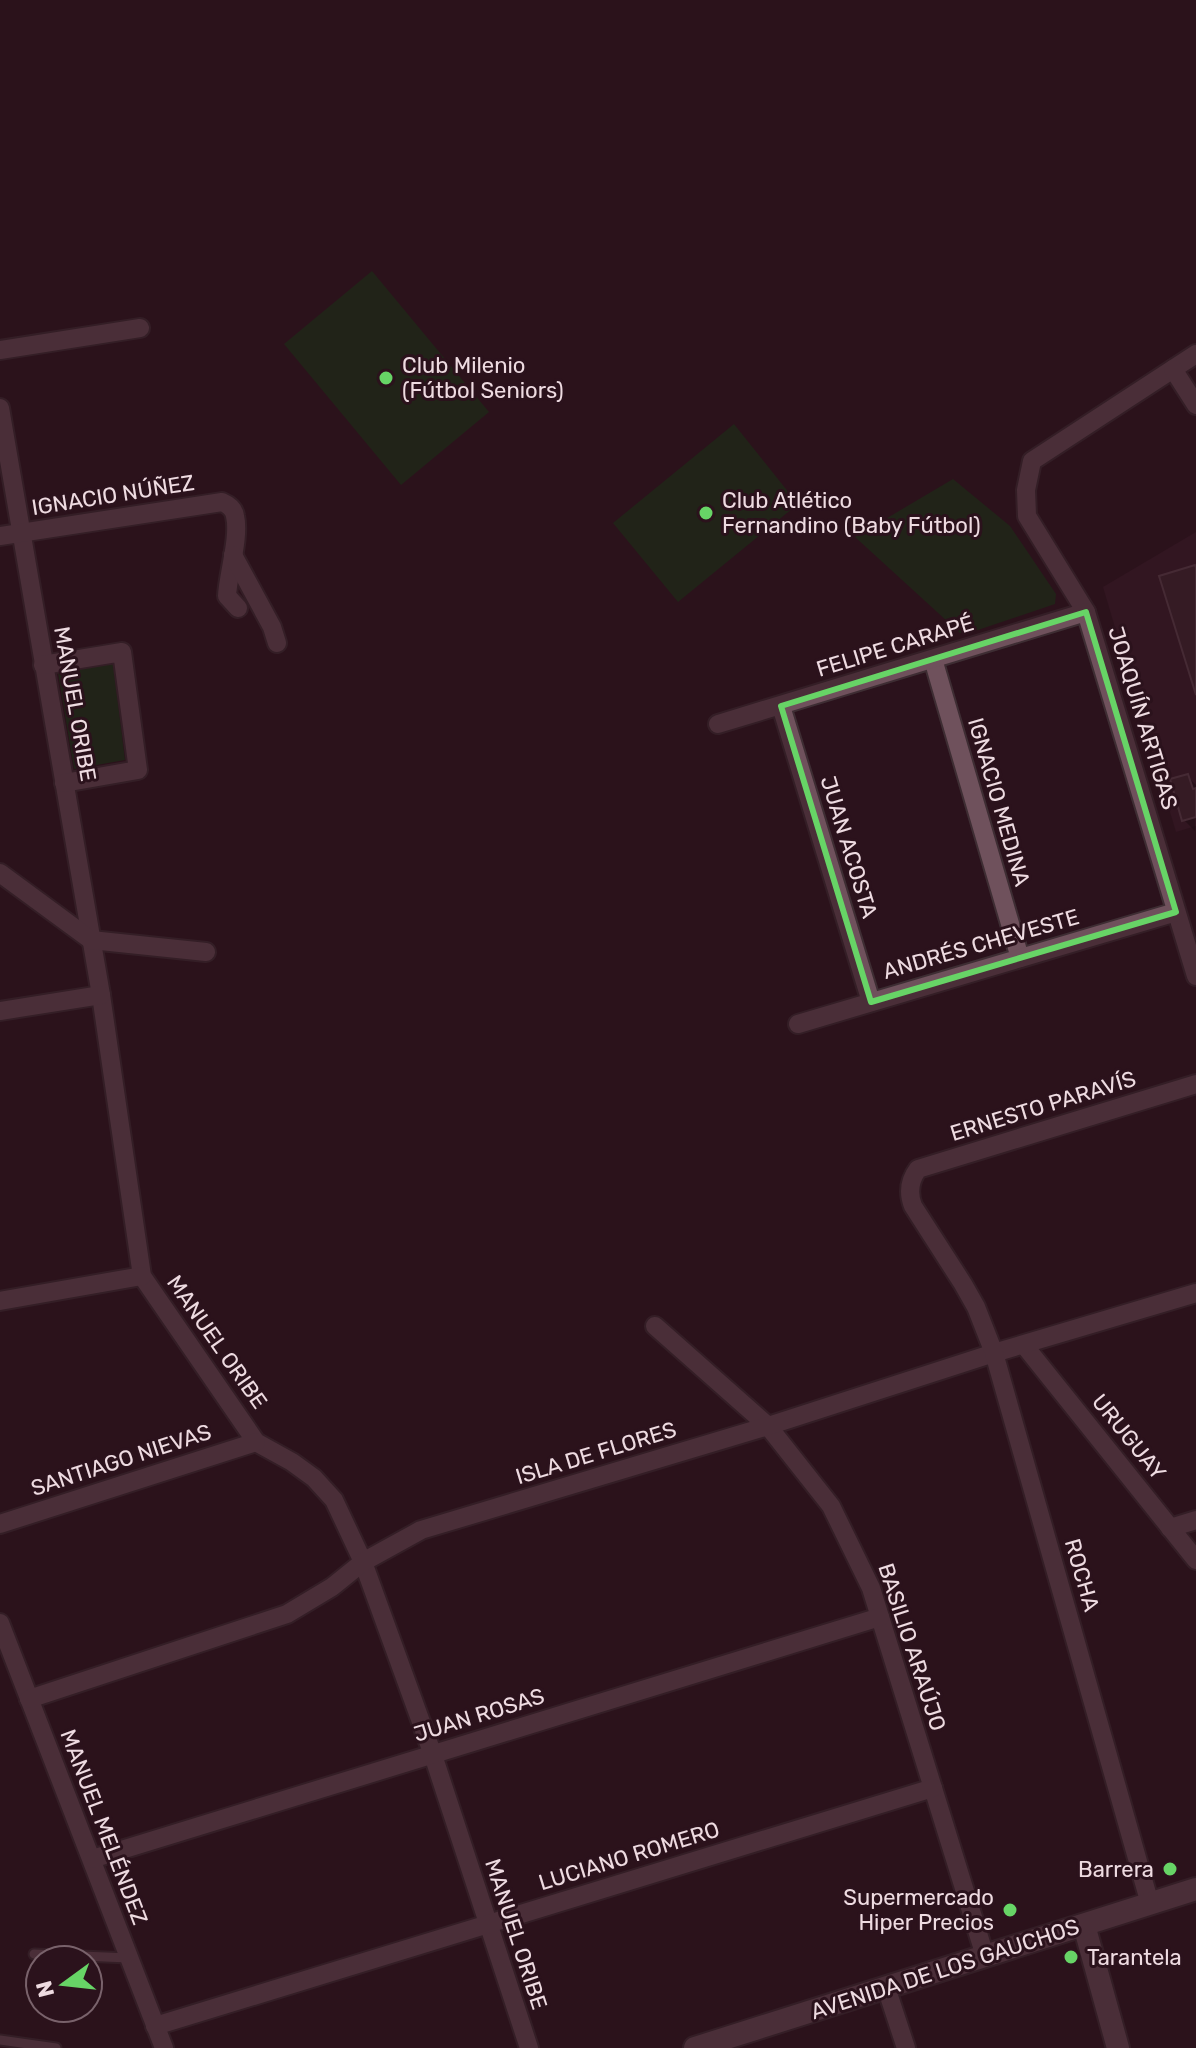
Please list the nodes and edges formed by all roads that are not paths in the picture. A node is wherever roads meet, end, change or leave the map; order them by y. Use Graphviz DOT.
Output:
graph roads {
  1 [pos="140,328"];
  2 [pos="0,350"];
  3 [pos="1196,354"];
  4 [pos="1173,369"];
  5 [pos="1196,405"];
  6 [pos="0,408"];
  7 [pos="20,533"];
  8 [pos="0,536"];
  9 [pos="233,555"];
  10 [pos="238,608"];
  11 [pos="1086,612"];
  12 [pos="277,643"];
  13 [pos="933,659"];
  14 [pos="43,665"];
  15 [pos="781,706"];
  16 [pos="718,724"];
  17 [pos="64,783"];
  18 [pos="0,873"];
  19 [pos="1176,912"];
  20 [pos="91,940"];
  21 [pos="206,952"];
  22 [pos="1020,958"];
  23 [pos="1196,976"];
  24 [pos="101,995"];
  25 [pos="871,1002"];
  26 [pos="0,1011"];
  27 [pos="798,1024"];
  28 [pos="1196,1084"];
  29 [pos="952,1265"];
  30 [pos="142,1276"];
  31 [pos="1196,1293"];
  32 [pos="0,1301"];
  33 [pos="655,1326"];
  34 [pos="1024,1345"];
  35 [pos="994,1353"];
  36 [pos="768,1426"];
  37 [pos="256,1442"];
  38 [pos="1196,1520"];
  39 [pos="0,1524"];
  40 [pos="1170,1528"];
  41 [pos="1196,1560"];
  42 [pos="363,1562"];
  43 [pos="880,1617"];
  44 [pos="0,1623"];
  45 [pos="29,1699"];
  46 [pos="433,1755"];
  47 [pos="933,1788"];
  48 [pos="92,1859"];
  49 [pos="1196,1889"];
  50 [pos="1150,1904"];
  51 [pos="488,1924"];
  52 [pos="1084,1925"];
  53 [pos="985,1956"];
  54 [pos="104,1957"];
  55 [pos="129,1958"];
  56 [pos="886,1987"];
  57 [pos="155,2026"];
  58 [pos="0,2040"];
  59 [pos="700,2047"];
  60 [pos="56,2048"];
  61 [pos="164,2048"];
  62 [pos="529,2048"];
  63 [pos="906,2048"];
  64 [pos="1118,2048"];
  1 -- 2 [label="street"];
  3 -- 4 [label="street"];
  4 -- 5 [label="street"];
  4 -- 11 [label="street, JOAQUÍN ARTIGAS"];
  6 -- 7 [label="street, MANUEL ORIBE"];
  7 -- 8 [label="street, IGNACIO NÚÑEZ"];
  7 -- 9 [label="street, IGNACIO NÚÑEZ"];
  7 -- 14 [label="street, MANUEL ORIBE"];
  9 -- 10 [label="street"];
  9 -- 12 [label="street"];
  11 -- 13 [label="street, FELIPE CARAPÉ"];
  11 -- 19 [label="street, JOAQUÍN ARTIGAS"];
  13 -- 15 [label="street, FELIPE CARAPÉ"];
  13 -- 22 [label="street, IGNACIO MEDINA"];
  14 -- 17 [label="street, MANUEL ORIBE"];
  14 -- 17 [label="street"];
  15 -- 16 [label="street, FELIPE CARAPÉ"];
  15 -- 25 [label="street, JUAN ACOSTA"];
  17 -- 20 [label="street, MANUEL ORIBE"];
  18 -- 20 [label="street"];
  19 -- 22 [label="street, ANDRÉS CHEVESTE"];
  19 -- 23 [label="street, JOAQUÍN ARTIGAS"];
  20 -- 21 [label="street"];
  20 -- 24 [label="street, MANUEL ORIBE"];
  22 -- 25 [label="street, ANDRÉS CHEVESTE"];
  24 -- 26 [label="street"];
  24 -- 30 [label="street, MANUEL ORIBE"];
  25 -- 27 [label="street, ANDRÉS CHEVESTE"];
  28 -- 29 [label="street, ERNESTO PARAVÍS"];
  29 -- 35 [label="street, ROCHA"];
  30 -- 32 [label="street"];
  30 -- 37 [label="street, MANUEL ORIBE"];
  31 -- 34 [label="street, ISLA DE FLORES"];
  33 -- 36 [label="street, BASILIO ARAÚJO"];
  34 -- 35 [label="street, ISLA DE FLORES"];
  34 -- 40 [label="street, URUGUAY"];
  35 -- 36 [label="street, ISLA DE FLORES"];
  35 -- 50 [label="street, ROCHA"];
  36 -- 42 [label="street, ISLA DE FLORES"];
  36 -- 43 [label="street, BASILIO ARAÚJO"];
  37 -- 39 [label="street, SANTIAGO NIEVAS"];
  37 -- 42 [label="street, MANUEL ORIBE"];
  38 -- 40 [label="street"];
  40 -- 41 [label="street, URUGUAY"];
  42 -- 45 [label="street, ISLA DE FLORES"];
  42 -- 46 [label="street, MANUEL ORIBE"];
  43 -- 46 [label="street, JUAN ROSAS"];
  43 -- 47 [label="street, BASILIO ARAÚJO"];
  44 -- 45 [label="street, MANUEL MELÉNDEZ"];
  45 -- 48 [label="street, MANUEL MELÉNDEZ"];
  46 -- 48 [label="street, JUAN ROSAS"];
  46 -- 51 [label="street, MANUEL ORIBE"];
  47 -- 51 [label="street, LUCIANO ROMERO"];
  47 -- 53 [label="street, BASILIO ARAÚJO"];
  48 -- 55 [label="street, MANUEL MELÉNDEZ"];
  49 -- 50 [label="street, AVENIDA DE LOS GAUCHOS"];
  50 -- 52 [label="street, AVENIDA DE LOS GAUCHOS"];
  51 -- 57 [label="street, LUCIANO ROMERO"];
  51 -- 62 [label="street, MANUEL ORIBE"];
  52 -- 53 [label="street, AVENIDA DE LOS GAUCHOS"];
  52 -- 64 [label="street"];
  53 -- 56 [label="street, AVENIDA DE LOS GAUCHOS"];
  54 -- 55 [label="lane"];
  55 -- 57 [label="street, MANUEL MELÉNDEZ"];
  56 -- 59 [label="street, AVENIDA DE LOS GAUCHOS"];
  56 -- 63 [label="street"];
  57 -- 61 [label="street, MANUEL MELÉNDEZ"];
  58 -- 60 [label="lane"];
}
